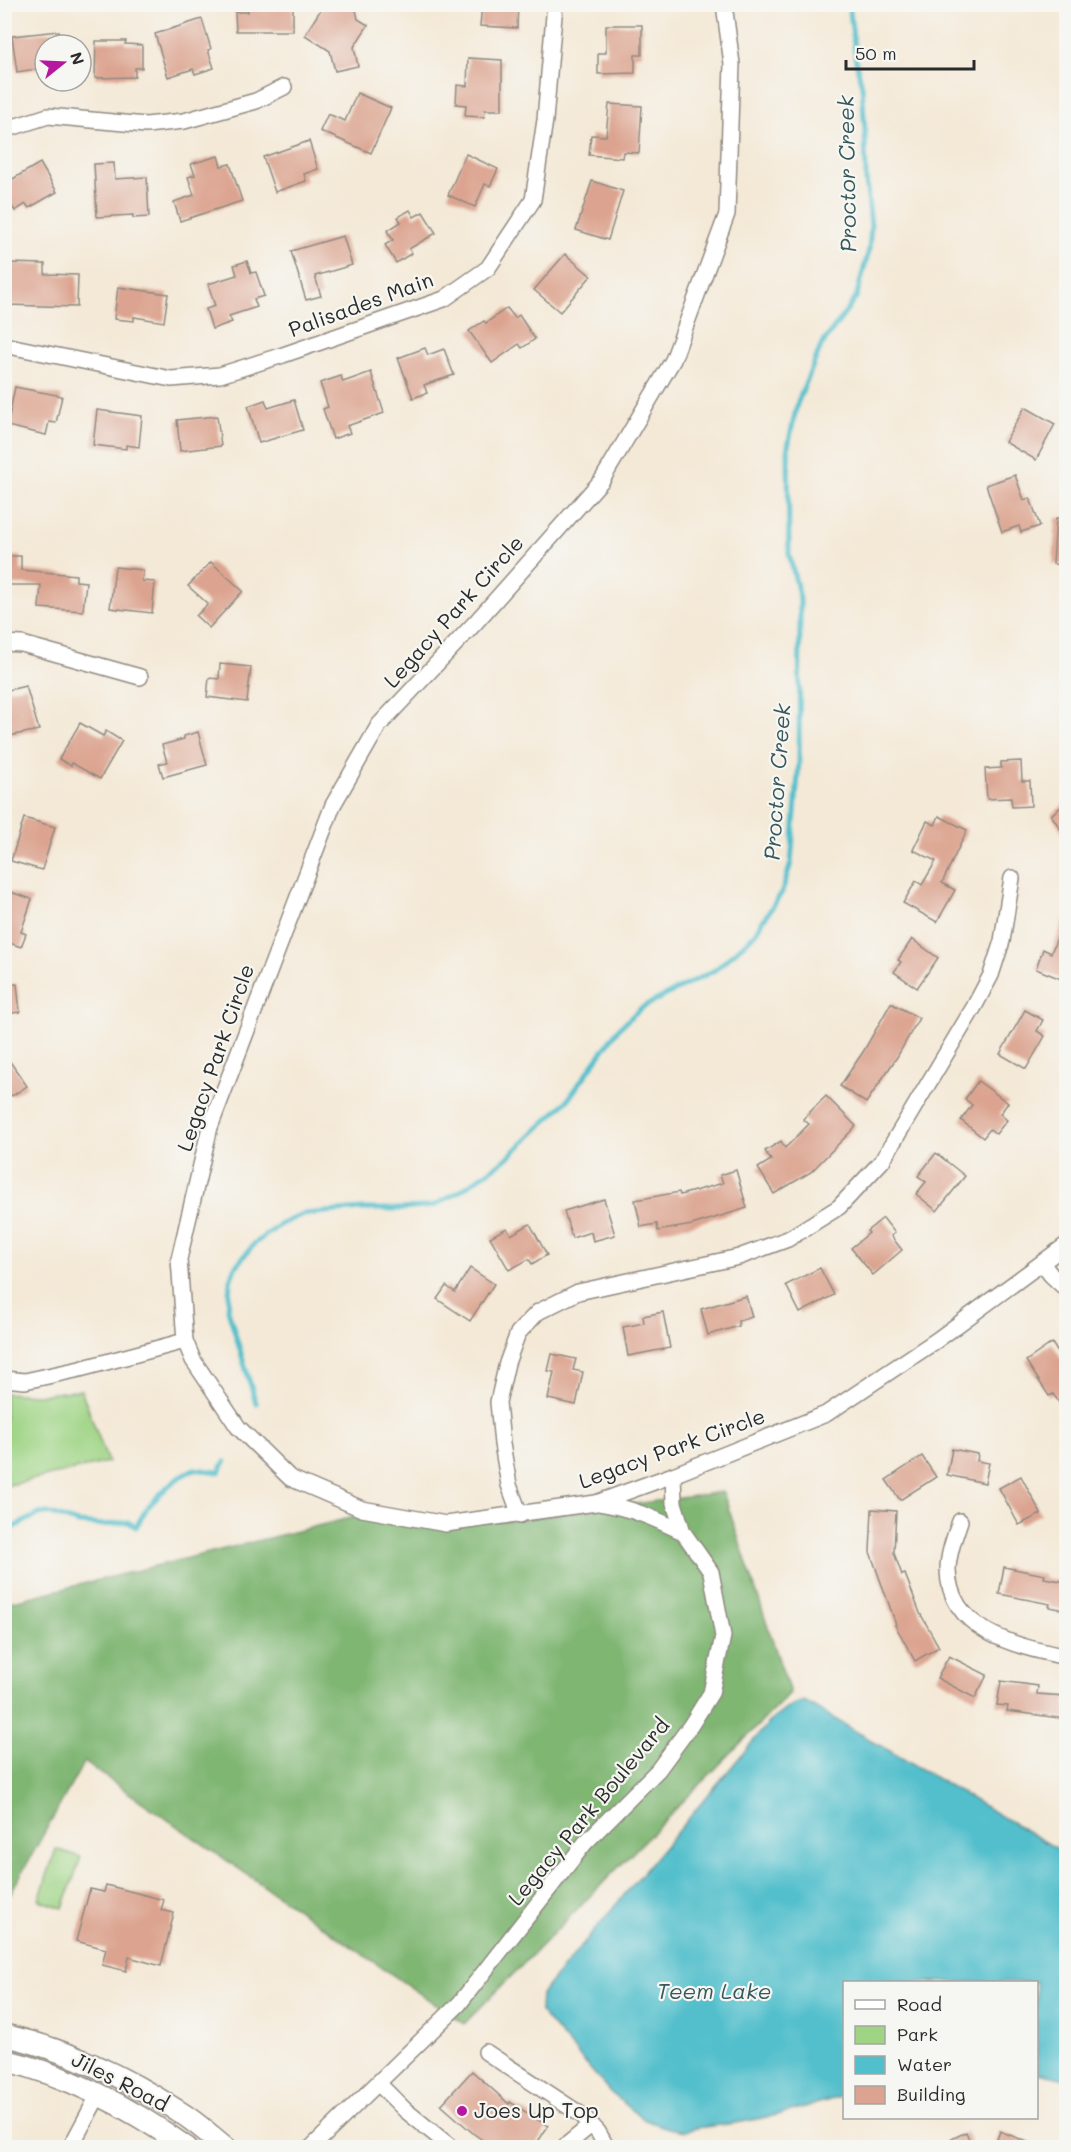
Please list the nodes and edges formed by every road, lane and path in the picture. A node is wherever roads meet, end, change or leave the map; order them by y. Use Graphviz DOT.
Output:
graph roads {
  1 [pos="555,4"];
  2 [pos="724,4"];
  3 [pos="284,87"];
  4 [pos="4,130"];
  5 [pos="4,345"];
  6 [pos="4,643"];
  7 [pos="140,677"];
  8 [pos="1012,878"];
  9 [pos="1066,1245"];
  10 [pos="1042,1263"];
  11 [pos="1066,1289"];
  12 [pos="185,1341"];
  13 [pos="4,1379"];
  14 [pos="673,1475"];
  15 [pos="596,1503"];
  16 [pos="520,1515"];
  17 [pos="960,1521"];
  18 [pos="683,1532"];
  19 [pos="1066,1657"];
  20 [pos="4,2035"];
  21 [pos="486,2052"];
  22 [pos="4,2060"];
  23 [pos="378,2083"];
  24 [pos="99,2094"];
  25 [pos="591,2125"];
  26 [pos="70,2148"];
  27 [pos="187,2148"];
  28 [pos="226,2148"];
  29 [pos="311,2148"];
  30 [pos="452,2148"];
  31 [pos="563,2148"];
  32 [pos="607,2148"];
  1 -- 5 [label="street, Palisades Main"];
  2 -- 12 [label="street, Legacy Park Circle"];
  3 -- 4 [label="street"];
  6 -- 7 [label="street"];
  8 -- 16 [label="street"];
  9 -- 10 [label="street, Legacy Park Circle"];
  10 -- 11 [label="street"];
  10 -- 14 [label="street, Legacy Park Circle"];
  12 -- 13 [label="street"];
  12 -- 16 [label="street, Legacy Park Circle"];
  14 -- 15 [label="street, Legacy Park Circle"];
  14 -- 18 [label="street, Legacy Park Boulevard"];
  15 -- 16 [label="street, Legacy Park Circle"];
  15 -- 18 [label="street"];
  17 -- 19 [label="street"];
  18 -- 23 [label="street, Legacy Park Boulevard"];
  20 -- 28 [label="street, Jiles Road"];
  21 -- 25 [label="street"];
  22 -- 24 [label="street, Jiles Road"];
  23 -- 29 [label="street, Legacy Park Boulevard"];
  23 -- 30 [label="street"];
  24 -- 26 [label="street"];
  24 -- 27 [label="street, Jiles Road"];
  25 -- 31 [label="street"];
  25 -- 32 [label="street"];
}
